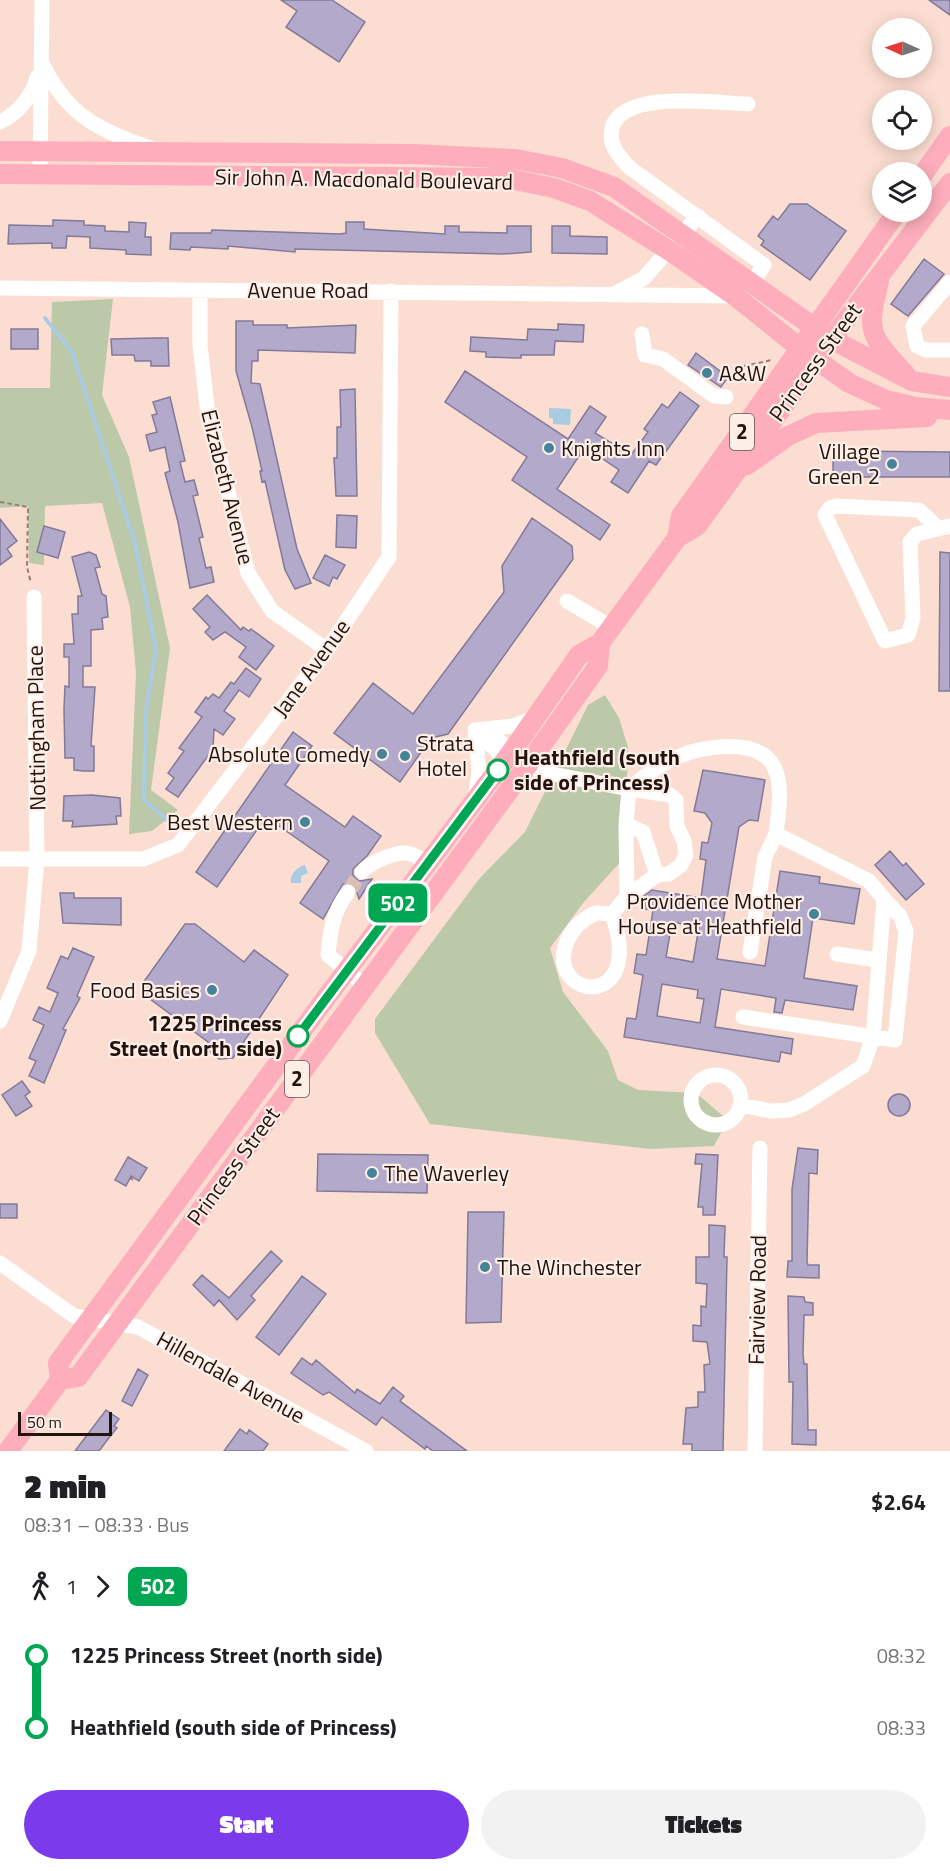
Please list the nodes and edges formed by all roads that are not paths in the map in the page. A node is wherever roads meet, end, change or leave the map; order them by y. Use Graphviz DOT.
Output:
graph roads {
  1 [pos="42,0"];
  2 [pos="40,60"];
  3 [pos="748,104"];
  4 [pos="0,122"];
  5 [pos="950,136"];
  6 [pos="0,152"];
  7 [pos="39,152"];
  8 [pos="162,152"];
  9 [pos="932,162"];
  10 [pos="0,174"];
  11 [pos="40,175"];
  12 [pos="950,183"];
  13 [pos="698,216"];
  14 [pos="890,222"];
  15 [pos="683,235"];
  16 [pos="670,251"];
  17 [pos="882,271"];
  18 [pos="950,282"];
  19 [pos="752,283"];
  20 [pos="0,288"];
  21 [pos="200,290"];
  22 [pos="391,291"];
  23 [pos="616,293"];
  24 [pos="735,296"];
  25 [pos="814,327"];
  26 [pos="642,334"];
  27 [pos="950,338"];
  28 [pos="831,339"];
  29 [pos="930,350"];
  30 [pos="950,350"];
  31 [pos="809,355"];
  32 [pos="912,381"];
  33 [pos="950,387"];
  34 [pos="726,397"];
  35 [pos="950,410"];
  36 [pos="950,416"];
  37 [pos="733,476"];
  38 [pos="944,527"];
  39 [pos="677,538"];
  40 [pos="34,597"];
  41 [pos="567,601"];
  42 [pos="605,635"];
  43 [pos="327,650"];
  44 [pos="536,717"];
  45 [pos="474,730"];
  46 [pos="510,754"];
  47 [pos="527,766"];
  48 [pos="629,789"];
  49 [pos="475,802"];
  50 [pos="626,824"];
  51 [pos="776,834"];
  52 [pos="0,859"];
  53 [pos="37,859"];
  54 [pos="429,863"];
  55 [pos="362,872"];
  56 [pos="657,875"];
  57 [pos="348,892"];
  58 [pos="627,896"];
  59 [pos="884,899"];
  60 [pos="612,914"];
  61 [pos="750,952"];
  62 [pos="837,954"];
  63 [pos="877,960"];
  64 [pos="347,971"];
  65 [pos="365,986"];
  66 [pos="743,1017"];
  67 [pos="0,1021"];
  68 [pos="873,1037"];
  69 [pos="740,1105"];
  70 [pos="759,1148"];
  71 [pos="201,1170"];
  72 [pos="222,1182"];
  73 [pos="0,1263"];
  74 [pos="90,1321"];
  75 [pos="119,1323"];
  76 [pos="60,1380"];
  77 [pos="8,1451"];
  78 [pos="366,1451"];
  79 [pos="755,1451"];
  1 -- 2 [label="street"];
  2 -- 4 [label="street"];
  2 -- 7 [label="street"];
  2 -- 8 [label="street"];
  3 -- 13 [label="street"];
  5 -- 9 [label="main road"];
  6 -- 7 [label="main road, Sir John A. Macdonald Boulevard"];
  7 -- 8 [label="main road, Sir John A. Macdonald Boulevard"];
  7 -- 11 [label="street"];
  8 -- 15 [label="main road, Sir John A. Macdonald Boulevard"];
  10 -- 11 [label="main road, Sir John A. Macdonald Boulevard"];
  11 -- 16 [label="main road, Sir John A. Macdonald Boulevard"];
  12 -- 17 [label="main road, Princess Street / 2"];
  13 -- 15 [label="street, Avenue Road"];
  13 -- 19 [label="street"];
  14 -- 25 [label="main road, Princess Street / 2"];
  15 -- 16 [label="street, Avenue Road"];
  15 -- 19 [label="main road, Sir John A. Macdonald Boulevard"];
  16 -- 23 [label="street, Avenue Road"];
  16 -- 24 [label="main road, Sir John A. Macdonald Boulevard"];
  17 -- 28 [label="main road, Princess Street / 2"];
  17 -- 32 [label="main road"];
  18 -- 29 [label="street"];
  19 -- 25 [label="main road, Sir John A. Macdonald Boulevard"];
  20 -- 21 [label="street, Avenue Road"];
  21 -- 22 [label="street, Avenue Road"];
  21 -- 43 [label="street, Elizabeth Avenue"];
  22 -- 23 [label="street, Avenue Road"];
  22 -- 43 [label="street, Jane Avenue"];
  23 -- 24 [label="street, Avenue Road"];
  24 -- 31 [label="main road, Sir John A. Macdonald Boulevard"];
  25 -- 28 [label="main road, Sir John A. Macdonald Boulevard"];
  25 -- 31 [label="main road, Princess Street / 2"];
  26 -- 34 [label="street"];
  27 -- 29 [label="street"];
  28 -- 31 [label="main road, Princess Street / 2"];
  28 -- 32 [label="main road, Sir John A. Macdonald Boulevard"];
  29 -- 30 [label="street"];
  31 -- 35 [label="main road, Sir John A. Macdonald Boulevard"];
  31 -- 37 [label="main road, Princess Street / 2"];
  31 -- 39 [label="main road, Princess Street / 2"];
  32 -- 33 [label="main road, Sir John A. Macdonald Boulevard"];
  36 -- 37 [label="main road"];
  37 -- 39 [label="main road, Princess Street / 2"];
  38 -- 38 [label="street"];
  39 -- 42 [label="main road, Princess Street / 2"];
  40 -- 53 [label="street, Nottingham Place"];
  41 -- 42 [label="street"];
  42 -- 44 [label="main road, Princess Street / 2"];
  42 -- 47 [label="main road, Princess Street / 2"];
  43 -- 53 [label="street, Jane Avenue"];
  44 -- 45 [label="street"];
  44 -- 46 [label="main road, Princess Street / 2"];
  45 -- 46 [label="street"];
  45 -- 49 [label="street"];
  46 -- 47 [label="main road"];
  46 -- 49 [label="main road, Princess Street / 2"];
  47 -- 48 [label="street"];
  47 -- 65 [label="main road, Princess Street / 2"];
  48 -- 50 [label="street"];
  48 -- 51 [label="street"];
  48 -- 56 [label="street"];
  49 -- 54 [label="main road, Princess Street / 2"];
  50 -- 56 [label="street"];
  50 -- 58 [label="street"];
  51 -- 59 [label="street"];
  51 -- 61 [label="street"];
  52 -- 53 [label="street, Jane Avenue"];
  53 -- 67 [label="street, Nottingham Place"];
  54 -- 55 [label="street"];
  54 -- 64 [label="main road, Princess Street / 2"];
  56 -- 58 [label="street"];
  57 -- 64 [label="street"];
  58 -- 60 [label="street"];
  59 -- 63 [label="street"];
  59 -- 68 [label="street"];
  60 -- 60 [label="street"];
  62 -- 63 [label="street"];
  63 -- 68 [label="street"];
  64 -- 65 [label="street"];
  64 -- 71 [label="main road, Princess Street / 2"];
  65 -- 72 [label="main road, Princess Street / 2"];
  66 -- 68 [label="street"];
  68 -- 69 [label="street"];
  70 -- 79 [label="street, Fairview Road"];
  71 -- 72 [label="street"];
  71 -- 74 [label="main road, Princess Street / 2"];
  72 -- 75 [label="main road, Princess Street / 2"];
  73 -- 74 [label="street"];
  74 -- 75 [label="street, Hillendale Avenue"];
  74 -- 76 [label="main road, Princess Street / 2"];
  75 -- 76 [label="main road, Princess Street / 2"];
  75 -- 78 [label="street, Hillendale Avenue"];
  76 -- 77 [label="main road, Princess Street / 2"];
}
